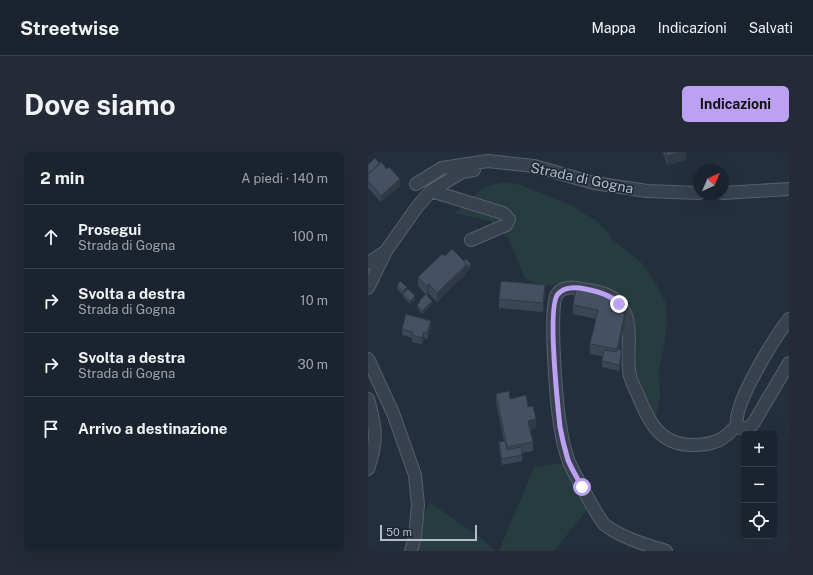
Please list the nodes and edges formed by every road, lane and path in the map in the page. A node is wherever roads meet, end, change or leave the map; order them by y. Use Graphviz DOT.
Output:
graph roads {
  1 [pos="512,165"];
  2 [pos="416,184"];
  3 [pos="789,189"];
  4 [pos="431,191"];
  5 [pos="729,193"];
  6 [pos="693,194"];
  7 [pos="471,240"];
  8 [pos="386,251"];
  9 [pos="368,263"];
  10 [pos="368,288"];
  11 [pos="789,319"];
  12 [pos="368,359"];
  13 [pos="789,364"];
  14 [pos="368,399"];
  15 [pos="737,425"];
  16 [pos="368,469"];
  17 [pos="412,551"];
  18 [pos="666,551"];
  1 -- 2 [label="street, Strada di Gogna"];
  1 -- 4 [label="street, Strada di Gogna"];
  1 -- 6 [label="street, Strada di Gogna"];
  3 -- 5 [label="street"];
  4 -- 7 [label="street"];
  4 -- 8 [label="street, Strada di Gogna"];
  8 -- 9 [label="street, Strada di Gogna"];
  8 -- 10 [label="street, Strada di Gogna"];
  11 -- 15 [label="street"];
  12 -- 17 [label="street"];
  13 -- 15 [label="street"];
  14 -- 16 [label="street"];
  15 -- 18 [label="street"];
}
